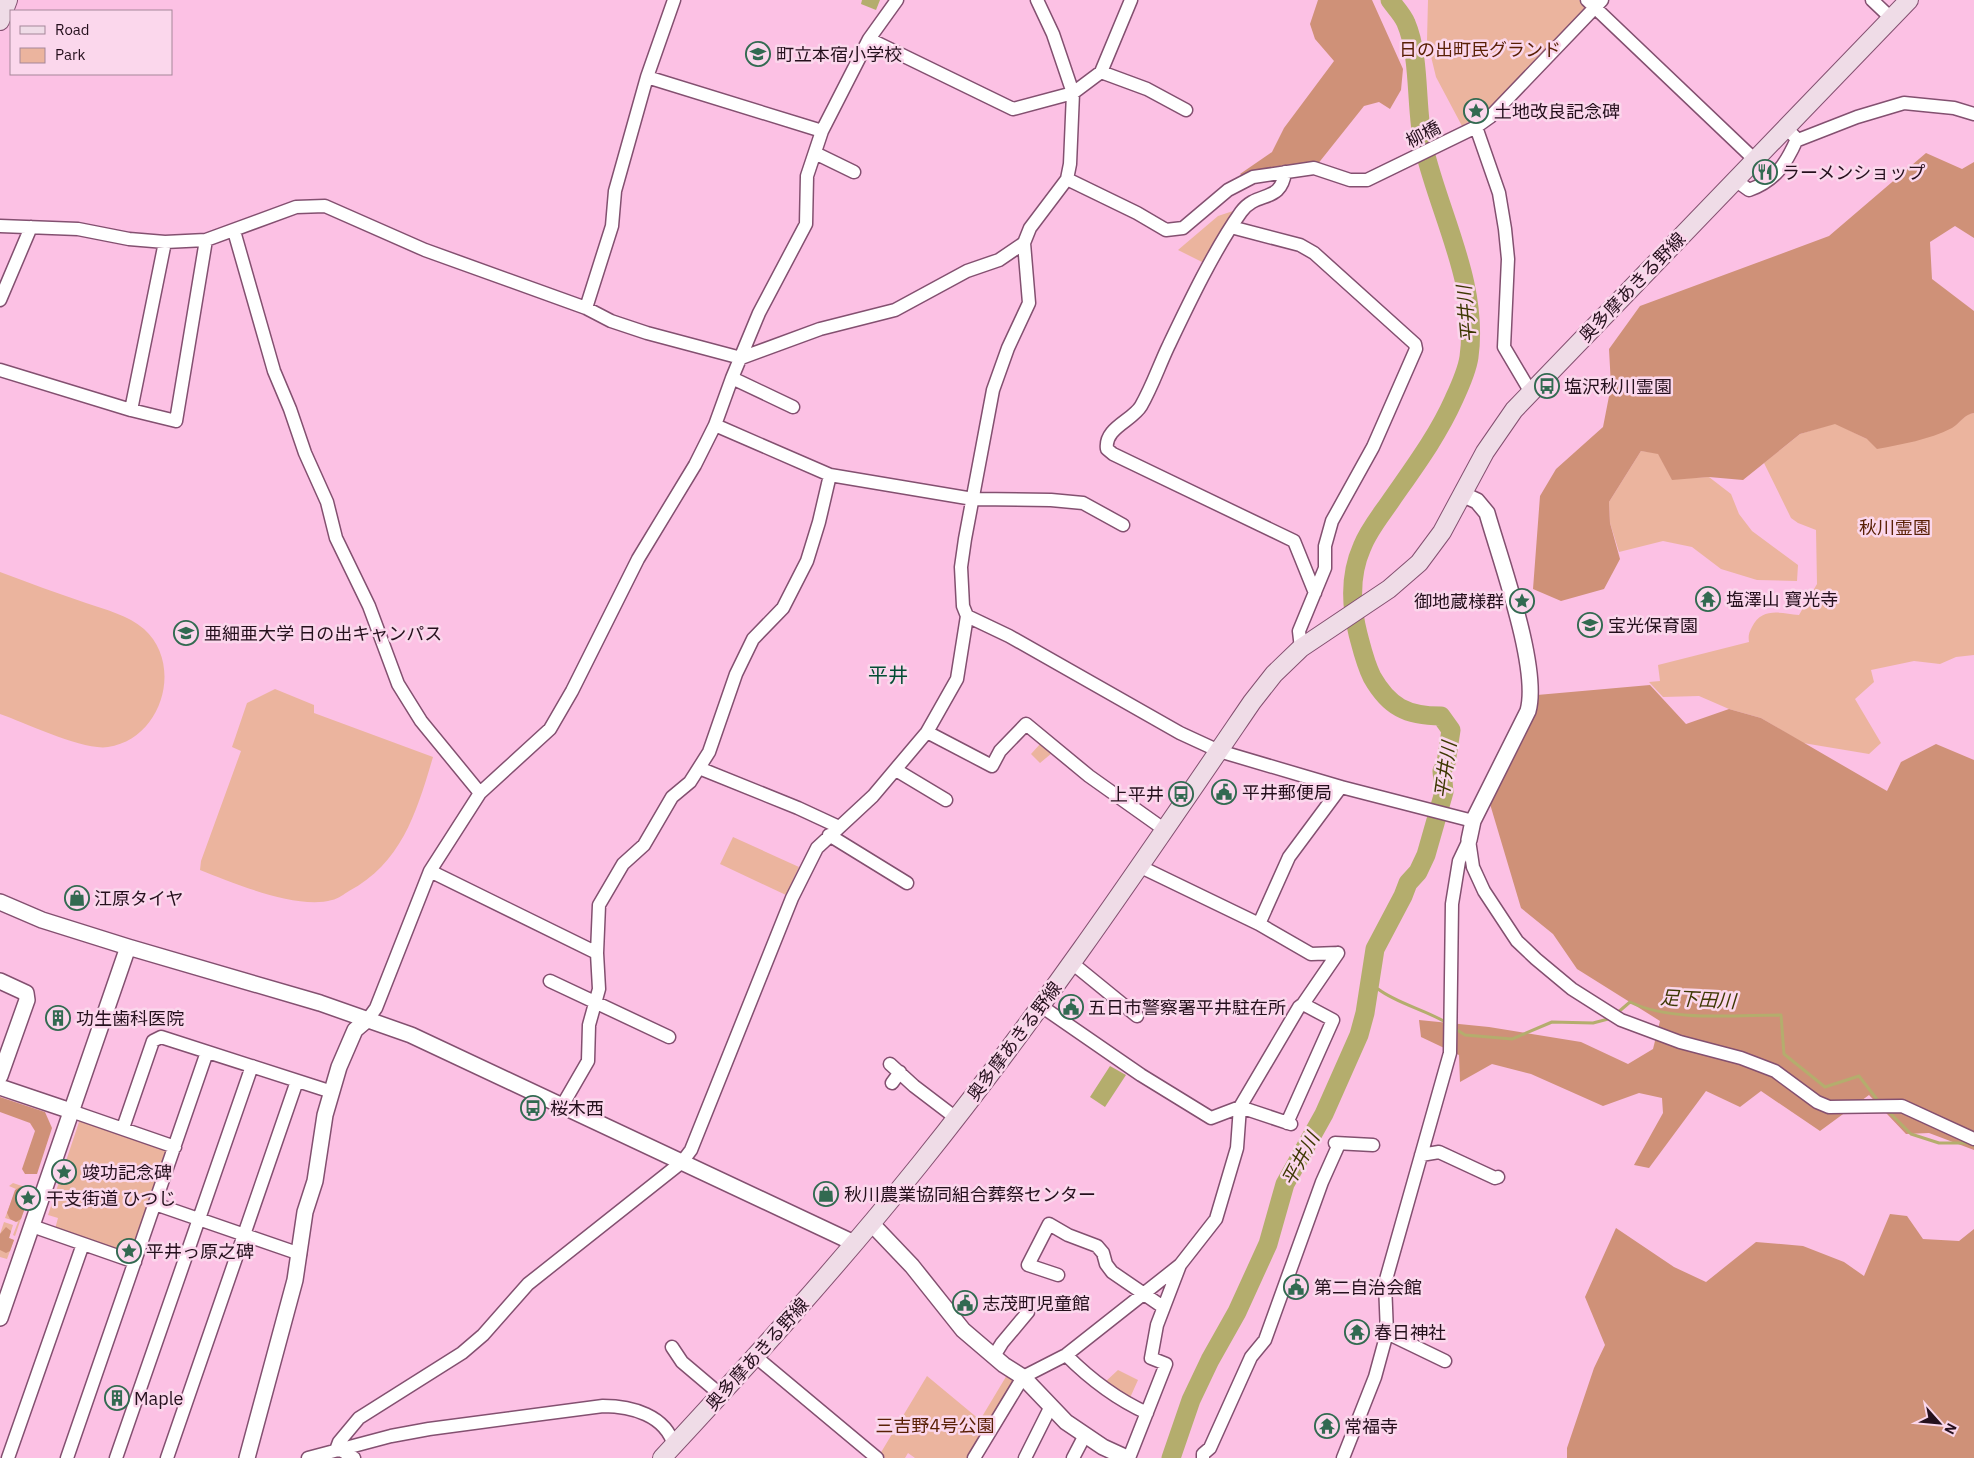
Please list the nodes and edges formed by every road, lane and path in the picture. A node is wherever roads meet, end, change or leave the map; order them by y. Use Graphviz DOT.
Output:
graph roads {
  1 [pos="8,0"];
  2 [pos="674,0"];
  3 [pos="897,0"];
  4 [pos="1037,0"];
  5 [pos="1131,0"];
  6 [pos="1872,0"];
  7 [pos="1909,0"];
  8 [pos="1595,2"];
  9 [pos="1892,19"];
  10 [pos="0,21"];
  11 [pos="869,39"];
  12 [pos="1101,72"];
  13 [pos="647,77"];
  14 [pos="1073,93"];
  15 [pos="1186,110"];
  16 [pos="1974,114"];
  17 [pos="1471,129"];
  18 [pos="822,131"];
  19 [pos="1792,134"];
  20 [pos="814,152"];
  21 [pos="1755,160"];
  22 [pos="854,172"];
  23 [pos="1285,172"];
  24 [pos="1067,179"];
  25 [pos="1735,180"];
  26 [pos="0,226"];
  27 [pos="31,228"];
  28 [pos="1231,228"];
  29 [pos="234,230"];
  30 [pos="206,240"];
  31 [pos="165,242"];
  32 [pos="1024,243"];
  33 [pos="0,300"];
  34 [pos="586,308"];
  35 [pos="741,358"];
  36 [pos="0,370"];
  37 [pos="732,378"];
  38 [pos="1530,391"];
  39 [pos="793,407"];
  40 [pos="131,410"];
  41 [pos="715,425"];
  42 [pos="830,475"];
  43 [pos="1462,494"];
  44 [pos="973,499"];
  45 [pos="1122,525"];
  46 [pos="1314,593"];
  47 [pos="967,616"];
  48 [pos="1301,648"];
  49 [pos="927,732"];
  50 [pos="1219,751"];
  51 [pos="699,768"];
  52 [pos="896,770"];
  53 [pos="1341,787"];
  54 [pos="480,794"];
  55 [pos="946,800"];
  56 [pos="1466,819"];
  57 [pos="1166,830"];
  58 [pos="834,832"];
  59 [pos="1469,840"];
  60 [pos="1141,867"];
  61 [pos="430,871"];
  62 [pos="907,883"];
  63 [pos="0,902"];
  64 [pos="1259,924"];
  65 [pos="128,947"];
  66 [pos="597,953"];
  67 [pos="1072,963"];
  68 [pos="550,981"];
  69 [pos="0,982"];
  70 [pos="596,1003"];
  71 [pos="1303,1004"];
  72 [pos="1041,1006"];
  73 [pos="1137,1016"];
  74 [pos="368,1019"];
  75 [pos="669,1037"];
  76 [pos="207,1052"];
  77 [pos="252,1066"];
  78 [pos="0,1076"];
  79 [pos="297,1081"];
  80 [pos="892,1083"];
  81 [pos="0,1087"];
  82 [pos="332,1092"];
  83 [pos="562,1106"];
  84 [pos="1240,1107"];
  85 [pos="71,1111"];
  86 [pos="956,1118"];
  87 [pos="123,1128"];
  88 [pos="1974,1139"];
  89 [pos="1373,1145"];
  90 [pos="174,1146"];
  91 [pos="1422,1155"];
  92 [pos="682,1162"];
  93 [pos="1498,1177"];
  94 [pos="155,1204"];
  95 [pos="199,1219"];
  96 [pos="871,1223"];
  97 [pos="32,1226"];
  98 [pos="244,1234"];
  99 [pos="854,1243"];
  100 [pos="83,1244"];
  101 [pos="300,1254"];
  102 [pos="135,1262"];
  103 [pos="1180,1265"];
  104 [pos="1058,1275"];
  105 [pos="1143,1294"];
  106 [pos="1163,1307"];
  107 [pos="1028,1312"];
  108 [pos="0,1318"];
  109 [pos="1388,1333"];
  110 [pos="672,1347"];
  111 [pos="1066,1355"];
  112 [pos="994,1356"];
  113 [pos="756,1357"];
  114 [pos="1446,1361"];
  115 [pos="1023,1377"];
  116 [pos="721,1395"];
  117 [pos="1051,1406"];
  118 [pos="1147,1413"];
  119 [pos="1085,1435"];
  120 [pos="337,1449"];
  121 [pos="671,1454"];
  122 [pos="8,1458"];
  123 [pos="67,1458"];
  124 [pos="116,1458"];
  125 [pos="167,1458"];
  126 [pos="247,1458"];
  127 [pos="308,1458"];
  128 [pos="354,1458"];
  129 [pos="878,1458"];
  130 [pos="974,1458"];
  131 [pos="1025,1458"];
  132 [pos="1073,1458"];
  133 [pos="1125,1458"];
  134 [pos="1203,1458"];
  135 [pos="1342,1458"];
  1 -- 10 [label="main road"];
  2 -- 13 [label="street"];
  3 -- 11 [label="street"];
  4 -- 14 [label="street"];
  5 -- 12 [label="street"];
  6 -- 9 [label="street"];
  7 -- 9 [label="main road, 奥多摩あきる野線"];
  8 -- 17 [label="street, 柳橋"];
  8 -- 21 [label="street"];
  9 -- 19 [label="main road, 奥多摩あきる野線"];
  11 -- 14 [label="street"];
  11 -- 18 [label="street"];
  12 -- 14 [label="street"];
  12 -- 15 [label="street"];
  13 -- 18 [label="street"];
  13 -- 34 [label="street"];
  14 -- 24 [label="street"];
  16 -- 19 [label="street"];
  17 -- 23 [label="street, 柳橋"];
  17 -- 38 [label="street"];
  18 -- 20 [label="street"];
  19 -- 21 [label="main road, 奥多摩あきる野線"];
  19 -- 25 [label="street"];
  20 -- 22 [label="street"];
  20 -- 35 [label="street"];
  21 -- 25 [label="main road, 奥多摩あきる野線"];
  23 -- 24 [label="street, 柳橋"];
  23 -- 28 [label="street"];
  24 -- 32 [label="street"];
  25 -- 38 [label="main road, 奥多摩あきる野線"];
  26 -- 27 [label="street"];
  27 -- 31 [label="street"];
  27 -- 33 [label="street"];
  28 -- 46 [label="street"];
  28 -- 46 [label="street"];
  29 -- 30 [label="street"];
  29 -- 34 [label="street"];
  29 -- 54 [label="street"];
  30 -- 31 [label="street"];
  30 -- 40 [label="street"];
  31 -- 40 [label="street"];
  32 -- 35 [label="street"];
  32 -- 44 [label="street"];
  34 -- 35 [label="street"];
  35 -- 37 [label="street"];
  36 -- 40 [label="street"];
  37 -- 39 [label="street"];
  37 -- 41 [label="street"];
  38 -- 43 [label="main road, 奥多摩あきる野線"];
  41 -- 42 [label="street"];
  41 -- 54 [label="street"];
  42 -- 44 [label="street"];
  42 -- 51 [label="street"];
  43 -- 48 [label="main road, 奥多摩あきる野線"];
  43 -- 56 [label="street"];
  44 -- 45 [label="street"];
  44 -- 47 [label="street"];
  46 -- 48 [label="street"];
  47 -- 49 [label="street"];
  47 -- 50 [label="street"];
  48 -- 50 [label="main road, 奥多摩あきる野線"];
  49 -- 52 [label="street"];
  49 -- 57 [label="street"];
  50 -- 53 [label="street"];
  50 -- 57 [label="main road, 奥多摩あきる野線"];
  51 -- 58 [label="street"];
  51 -- 66 [label="street"];
  52 -- 55 [label="street"];
  52 -- 58 [label="street"];
  53 -- 56 [label="street"];
  53 -- 64 [label="street"];
  54 -- 61 [label="street"];
  56 -- 59 [label="street"];
  57 -- 60 [label="main road, 奥多摩あきる野線"];
  58 -- 62 [label="street"];
  58 -- 92 [label="street"];
  59 -- 88 [label="street"];
  59 -- 91 [label="street"];
  60 -- 64 [label="street"];
  60 -- 67 [label="main road, 奥多摩あきる野線"];
  61 -- 66 [label="street"];
  61 -- 74 [label="street"];
  63 -- 65 [label="street"];
  64 -- 71 [label="street"];
  65 -- 74 [label="street"];
  65 -- 85 [label="street"];
  66 -- 70 [label="street"];
  67 -- 72 [label="main road, 奥多摩あきる野線"];
  67 -- 73 [label="street"];
  68 -- 70 [label="street"];
  69 -- 78 [label="street"];
  70 -- 75 [label="street"];
  70 -- 83 [label="street"];
  71 -- 84 [label="street"];
  71 -- 84 [label="street"];
  72 -- 84 [label="street"];
  72 -- 86 [label="main road, 奥多摩あきる野線"];
  74 -- 82 [label="street"];
  74 -- 83 [label="street"];
  76 -- 77 [label="street"];
  76 -- 87 [label="street"];
  76 -- 90 [label="street"];
  77 -- 79 [label="street"];
  77 -- 95 [label="street"];
  79 -- 82 [label="street"];
  79 -- 98 [label="street"];
  80 -- 86 [label="street"];
  81 -- 85 [label="street"];
  82 -- 101 [label="street"];
  83 -- 92 [label="street"];
  84 -- 103 [label="street"];
  85 -- 87 [label="street"];
  85 -- 97 [label="street"];
  86 -- 96 [label="main road, 奥多摩あきる野線"];
  87 -- 90 [label="street"];
  89 -- 134 [label="street"];
  90 -- 94 [label="street"];
  91 -- 93 [label="street"];
  91 -- 109 [label="street"];
  92 -- 99 [label="street"];
  92 -- 120 [label="street"];
  94 -- 95 [label="street"];
  94 -- 102 [label="street"];
  95 -- 98 [label="street"];
  95 -- 124 [label="street"];
  96 -- 99 [label="main road, 奥多摩あきる野線"];
  96 -- 112 [label="street"];
  97 -- 100 [label="street"];
  97 -- 108 [label="street"];
  98 -- 101 [label="street"];
  98 -- 125 [label="street"];
  99 -- 113 [label="main road, 奥多摩あきる野線"];
  100 -- 102 [label="street"];
  100 -- 122 [label="street"];
  101 -- 126 [label="street"];
  102 -- 123 [label="street"];
  103 -- 105 [label="street"];
  103 -- 106 [label="street"];
  104 -- 105 [label="street"];
  105 -- 106 [label="street"];
  105 -- 111 [label="street"];
  106 -- 118 [label="street"];
  107 -- 112 [label="street"];
  109 -- 114 [label="street"];
  109 -- 135 [label="street"];
  110 -- 116 [label="street"];
  111 -- 115 [label="street"];
  111 -- 118 [label="street"];
  112 -- 115 [label="street"];
  113 -- 116 [label="main road, 奥多摩あきる野線"];
  113 -- 129 [label="street"];
  115 -- 117 [label="street"];
  115 -- 130 [label="street"];
  116 -- 121 [label="main road, 奥多摩あきる野線"];
  117 -- 119 [label="street"];
  117 -- 131 [label="street"];
  118 -- 133 [label="street"];
  119 -- 132 [label="street"];
  119 -- 133 [label="street"];
  120 -- 121 [label="street"];
  120 -- 127 [label="street"];
  120 -- 128 [label="street"];
}
